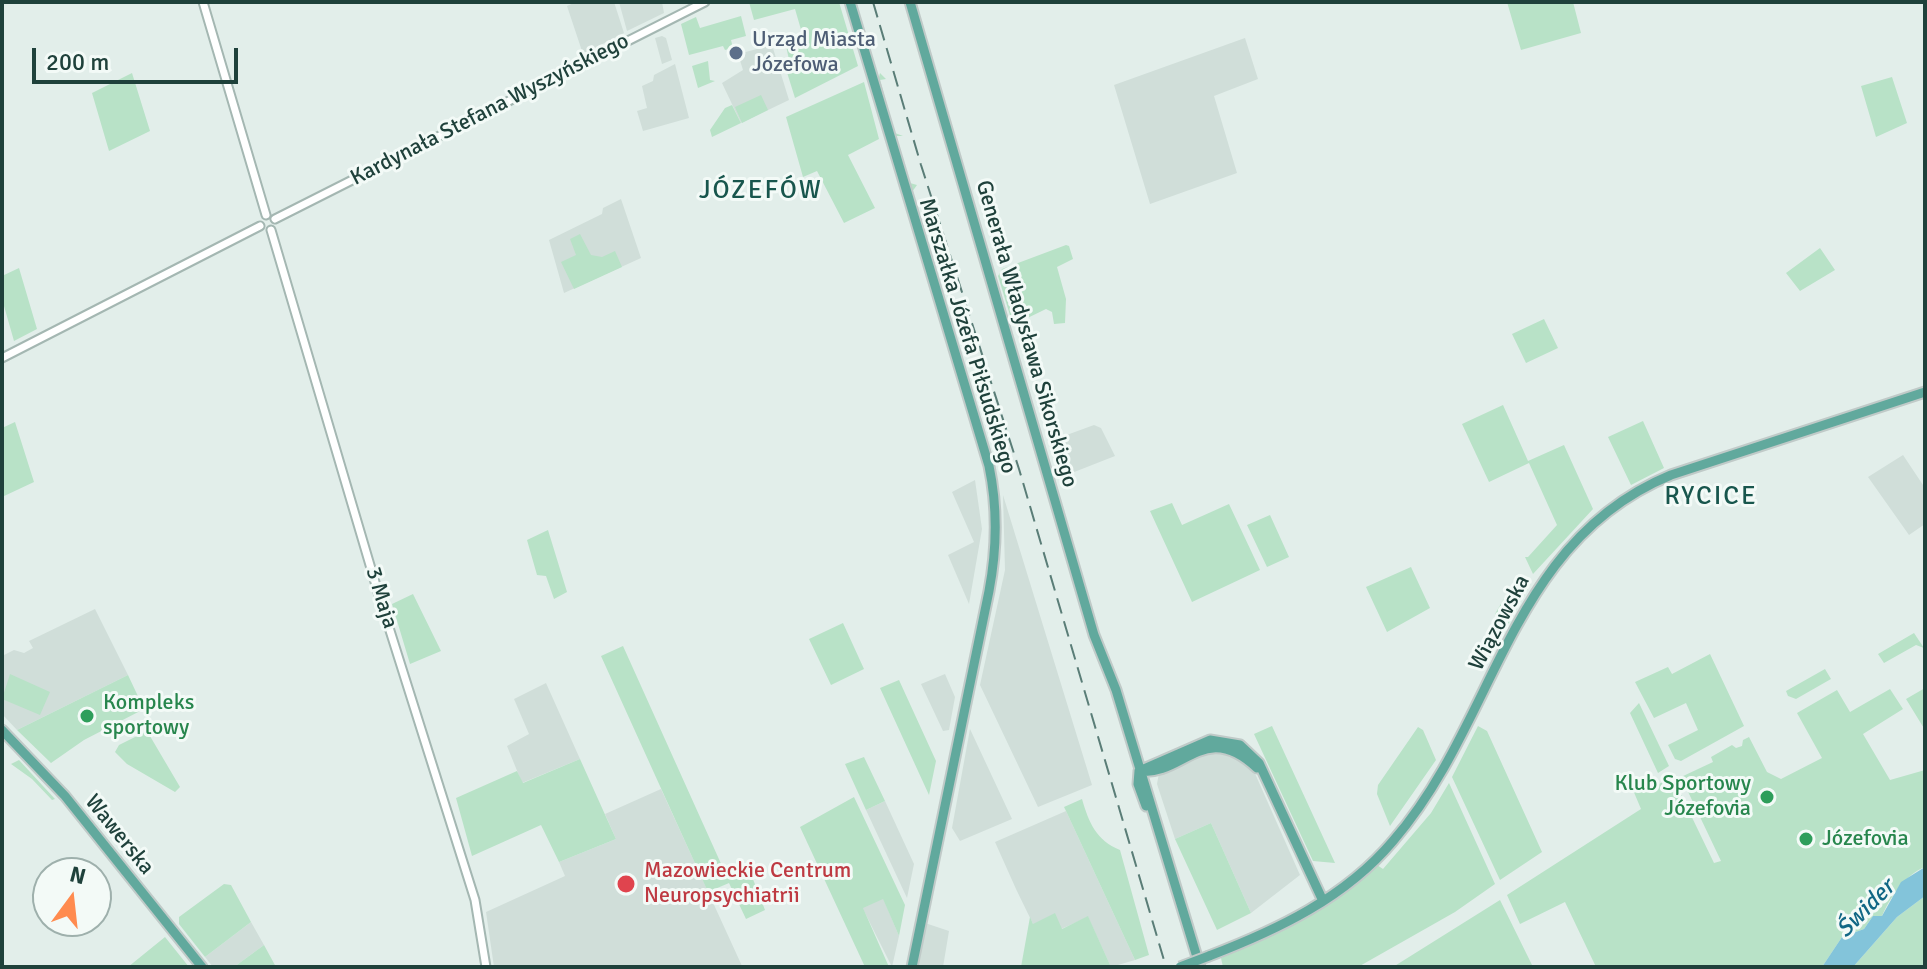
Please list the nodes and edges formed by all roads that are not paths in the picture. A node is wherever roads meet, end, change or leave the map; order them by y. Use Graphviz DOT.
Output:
graph roads {
  1 [pos="203,2"];
  2 [pos="705,2"];
  3 [pos="850,2"];
  4 [pos="910,2"];
  5 [pos="266,215"];
  6 [pos="275,219"];
  7 [pos="260,226"];
  8 [pos="271,230"];
  9 [pos="2,358"];
  10 [pos="1925,392"];
  11 [pos="2,730"];
  12 [pos="1139,771"];
  13 [pos="1323,901"];
  14 [pos="1199,965"];
  15 [pos="202,967"];
  16 [pos="486,967"];
  17 [pos="912,967"];
  18 [pos="1180,967"];
  1 -- 5 [label="street"];
  2 -- 6 [label="street, Kardynała Stefana Wyszyńskiego"];
  3 -- 17 [label="main road, Marszałka Józefa Piłsudskiego"];
  4 -- 12 [label="main road, Generała Władysława Sikorskiego"];
  5 -- 6 [label="street"];
  5 -- 7 [label="street"];
  6 -- 8 [label="street"];
  7 -- 8 [label="street"];
  7 -- 9 [label="street"];
  8 -- 16 [label="street, 3 Maja"];
  10 -- 13 [label="main road, Wiązowska"];
  11 -- 15 [label="main road, Wawerska"];
  12 -- 13 [label="main road"];
  12 -- 14 [label="main road, Generała Władysława Sikorskiego"];
  13 -- 18 [label="main road, Wiązowska, bridge"];
}
